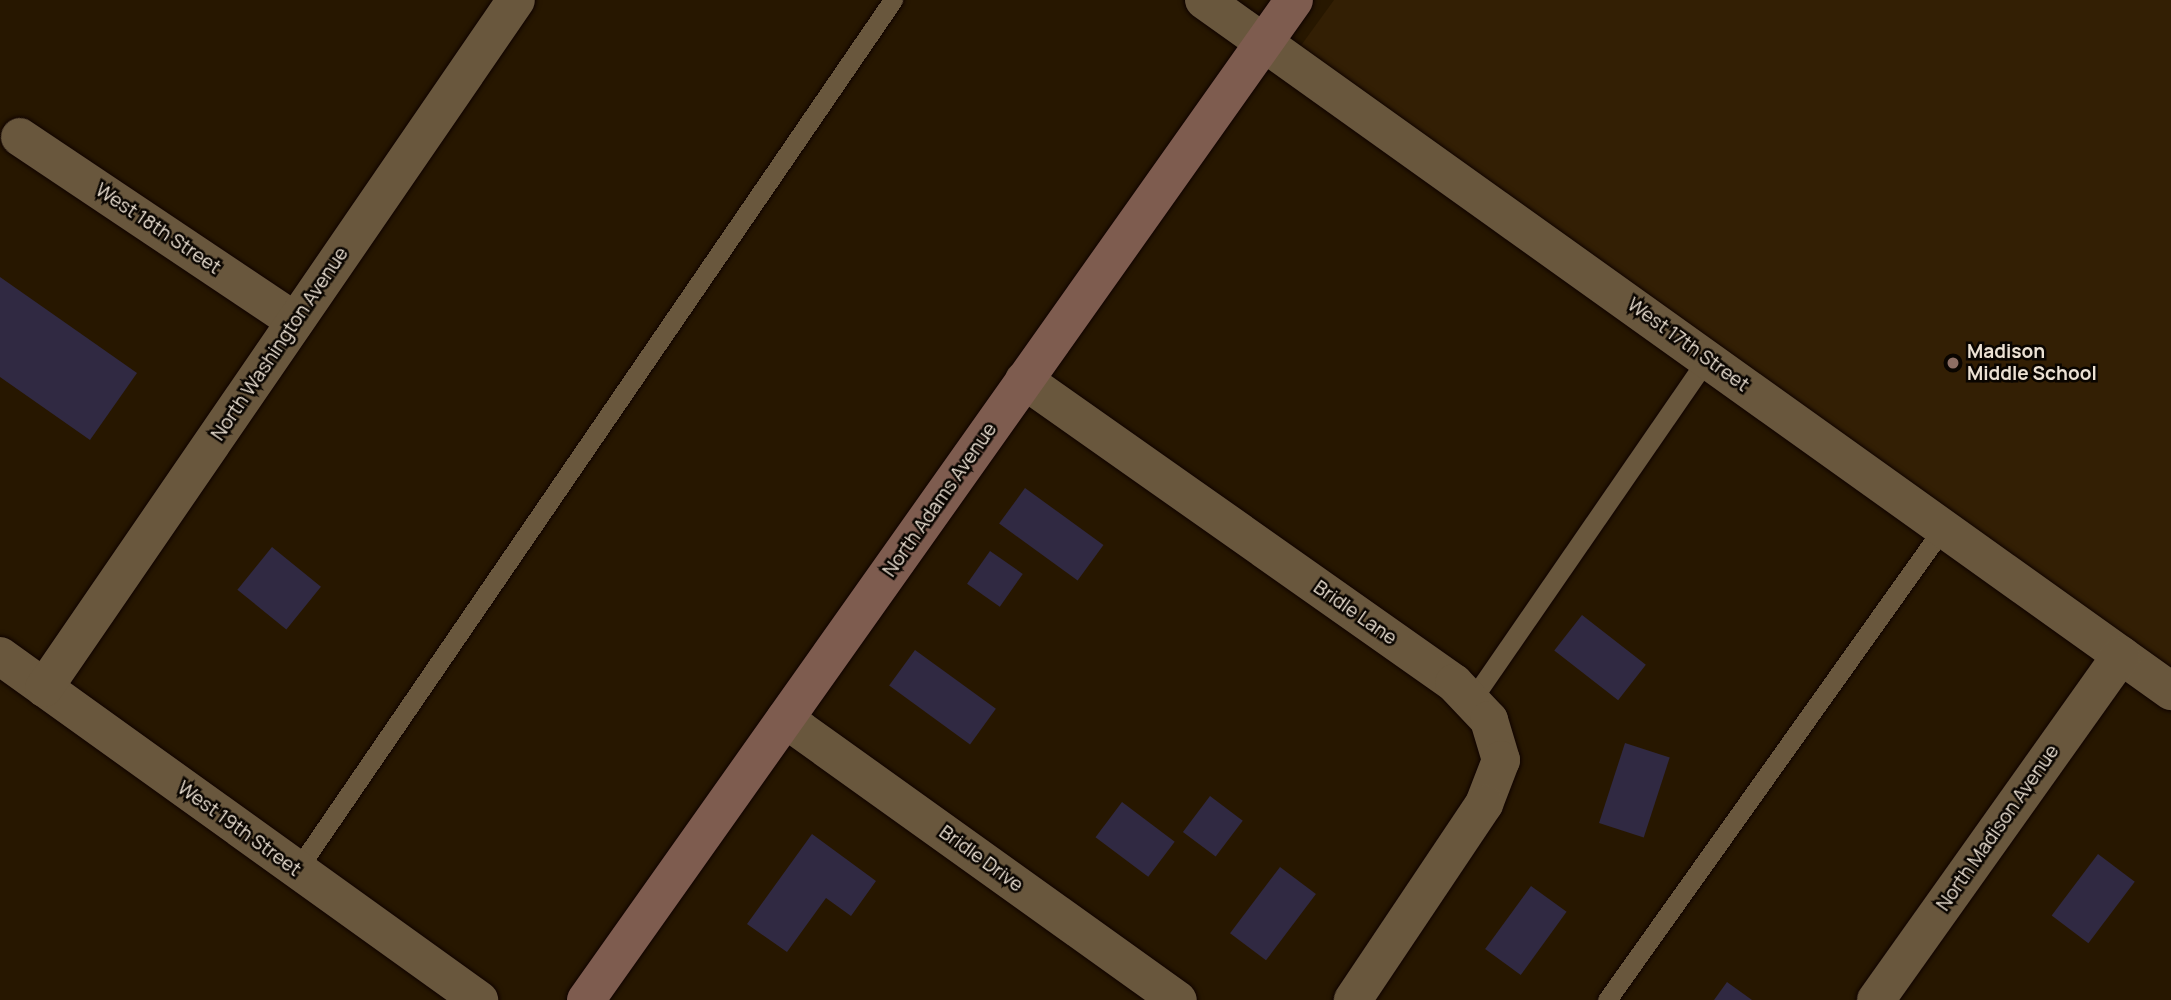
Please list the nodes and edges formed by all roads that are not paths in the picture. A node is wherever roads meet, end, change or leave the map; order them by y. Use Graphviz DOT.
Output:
graph roads {
  1 [pos="516,0"];
  2 [pos="893,0"];
  3 [pos="1204,0"];
  4 [pos="1294,0"];
  5 [pos="1264,42"];
  6 [pos="20,137"];
  7 [pos="295,321"];
  8 [pos="1707,359"];
  9 [pos="1024,380"];
  10 [pos="1943,528"];
  11 [pos="2121,655"];
  12 [pos="0,656"];
  13 [pos="44,688"];
  14 [pos="2171,691"];
  15 [pos="1471,701"];
  16 [pos="785,719"];
  17 [pos="297,870"];
  18 [pos="479,1000"];
  19 [pos="586,1000"];
  20 [pos="1178,1000"];
  21 [pos="1353,1000"];
  22 [pos="1607,1000"];
  23 [pos="1876,1000"];
  1 -- 7 [label="street, North Washington Avenue"];
  2 -- 17 [label="lane"];
  3 -- 5 [label="street, West 17th Street"];
  4 -- 5 [label="street, North Adams Avenue"];
  5 -- 8 [label="street, West 17th Street"];
  5 -- 9 [label="street, North Adams Avenue"];
  6 -- 7 [label="street, West 18th Street"];
  7 -- 13 [label="street, North Washington Avenue"];
  8 -- 10 [label="street, West 17th Street"];
  8 -- 15 [label="lane"];
  9 -- 15 [label="street, Bridle Lane"];
  9 -- 16 [label="street, North Adams Avenue"];
  10 -- 11 [label="street, West 17th Street"];
  10 -- 22 [label="lane"];
  11 -- 14 [label="street, West 17th Street"];
  11 -- 23 [label="street, North Madison Avenue"];
  12 -- 13 [label="street, West 19th Street"];
  13 -- 17 [label="street, West 19th Street"];
  15 -- 21 [label="street, Bridle Lane"];
  16 -- 19 [label="street, North Adams Avenue"];
  16 -- 20 [label="street, Bridle Drive"];
  17 -- 18 [label="street, West 19th Street"];
}
